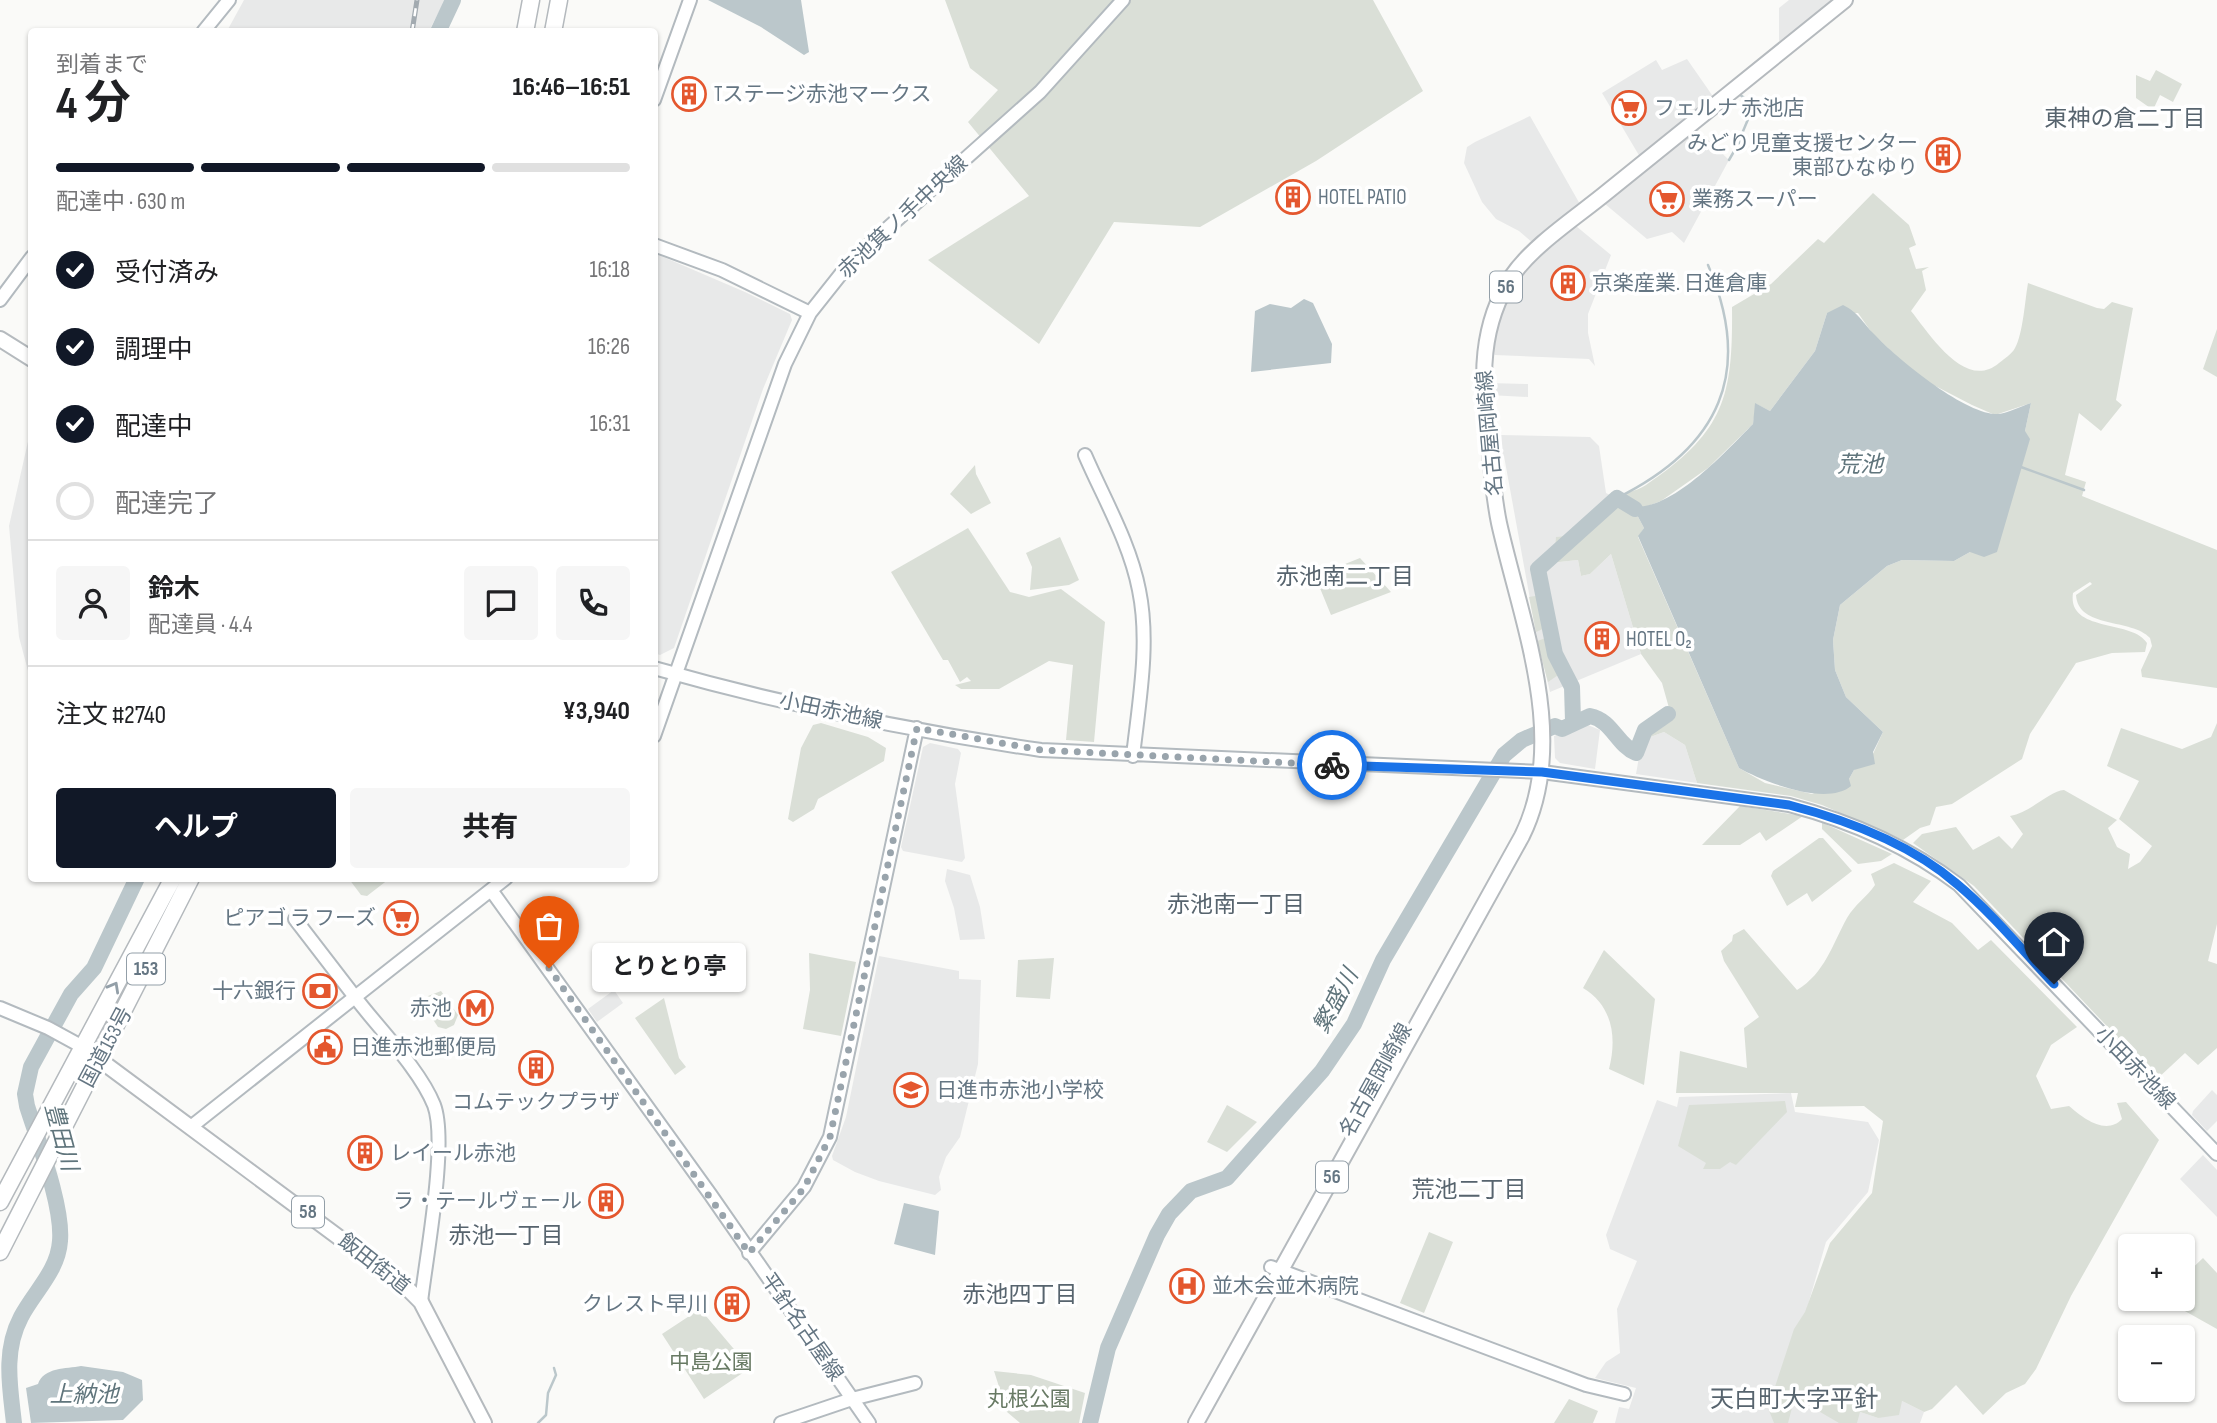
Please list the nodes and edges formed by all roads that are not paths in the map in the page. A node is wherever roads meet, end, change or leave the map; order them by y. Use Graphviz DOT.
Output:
graph roads {
  1 [pos="229,0"];
  2 [pos="531,0"];
  3 [pos="559,0"];
  4 [pos="690,0"];
  5 [pos="1123,0"];
  6 [pos="1845,0"];
  7 [pos="206,28"];
  8 [pos="526,28"];
  9 [pos="554,28"];
  10 [pos="658,89"];
  11 [pos="658,246"];
  12 [pos="28,262"];
  13 [pos="0,300"];
  14 [pos="810,313"];
  15 [pos="0,339"];
  16 [pos="28,356"];
  17 [pos="1085,455"];
  18 [pos="658,669"];
  19 [pos="678,675"];
  20 [pos="658,726"];
  21 [pos="917,728"];
  22 [pos="1133,756"];
  23 [pos="1542,772"];
  24 [pos="171,882"];
  25 [pos="189,882"];
  26 [pos="501,882"];
  27 [pos="491,890"];
  28 [pos="295,919"];
  29 [pos="355,997"];
  30 [pos="0,1008"];
  31 [pos="79,1045"];
  32 [pos="99,1059"];
  33 [pos="192,1126"];
  34 [pos="2217,1154"];
  35 [pos="0,1202"];
  36 [pos="0,1252"];
  37 [pos="749,1253"];
  38 [pos="1275,1269"];
  39 [pos="421,1302"];
  40 [pos="915,1383"];
  41 [pos="1625,1394"];
  42 [pos="852,1399"];
  43 [pos="484,1423"];
  44 [pos="781,1423"];
  45 [pos="869,1423"];
  46 [pos="1185,1423"];
  47 [pos="1196,1423"];
  1 -- 7 [label="street"];
  2 -- 8 [label="highway"];
  3 -- 9 [label="highway"];
  4 -- 10 [label="street"];
  5 -- 14 [label="street, 赤池箕ノ手中央線"];
  6 -- 23 [label="main road, 名古屋岡崎線 / 56"];
  11 -- 14 [label="street"];
  12 -- 13 [label="street"];
  14 -- 19 [label="street, 赤池箕ノ手中央線"];
  15 -- 16 [label="main road"];
  17 -- 22 [label="street"];
  18 -- 19 [label="street, 小田赤池線"];
  19 -- 20 [label="street, 赤池箕ノ手中央線"];
  19 -- 21 [label="street, 小田赤池線"];
  21 -- 22 [label="street, 小田赤池線"];
  21 -- 37 [label="street"];
  22 -- 23 [label="street, 小田赤池線"];
  23 -- 34 [label="street, 小田赤池線"];
  23 -- 38 [label="main road, 名古屋岡崎線 / 56"];
  31 -- 24 [label="highway, 国道153号 / 153, one-way"];
  25 -- 32 [label="highway, 国道153号 / 153"];
  26 -- 27 [label="street"];
  27 -- 29 [label="street"];
  27 -- 37 [label="street, 平針名古屋線"];
  28 -- 29 [label="street"];
  29 -- 33 [label="street"];
  29 -- 39 [label="street"];
  30 -- 31 [label="street"];
  31 -- 32 [label="main road, 飯田街道 / 58"];
  31 -- 35 [label="highway, 国道153号 / 153"];
  32 -- 33 [label="main road, 飯田街道 / 58"];
  32 -- 36 [label="highway, 国道153号 / 153"];
  33 -- 39 [label="main road, 飯田街道 / 58"];
  37 -- 42 [label="street, 平針名古屋線"];
  38 -- 41 [label="street"];
  38 -- 46 [label="main road, 名古屋岡崎線 / 56"];
  38 -- 47 [label="main road, 名古屋岡崎線 / 56"];
  39 -- 43 [label="main road, 飯田街道 / 58"];
  40 -- 42 [label="street"];
  42 -- 44 [label="street"];
  42 -- 45 [label="street, 平針名古屋線"];
}
